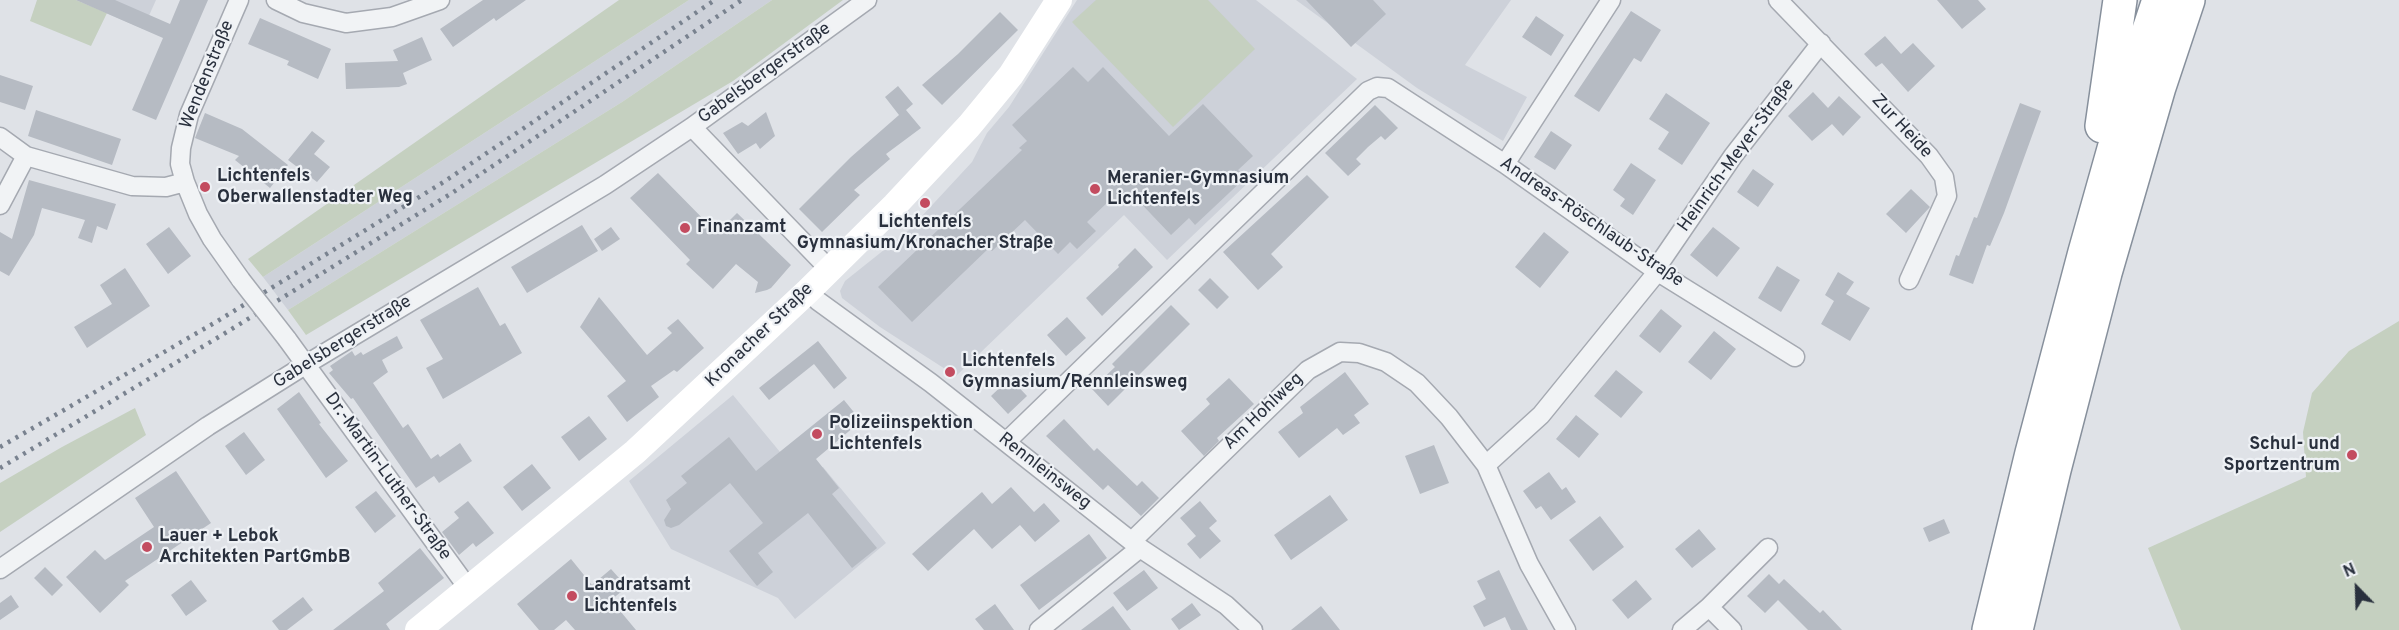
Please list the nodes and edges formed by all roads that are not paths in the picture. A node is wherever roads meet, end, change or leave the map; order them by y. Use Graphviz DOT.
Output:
graph roads {
  1 [pos="239,0"];
  2 [pos="276,0"];
  3 [pos="440,0"];
  4 [pos="867,0"];
  5 [pos="1059,0"];
  6 [pos="1611,0"];
  7 [pos="1778,0"];
  8 [pos="2120,0"];
  9 [pos="2159,0"];
  10 [pos="2188,0"];
  11 [pos="1821,43"];
  12 [pos="692,126"];
  13 [pos="0,137"];
  14 [pos="26,156"];
  15 [pos="1505,164"];
  16 [pos="184,182"];
  17 [pos="0,205"];
  18 [pos="2085,252"];
  19 [pos="829,269"];
  20 [pos="1656,270"];
  21 [pos="1908,280"];
  22 [pos="808,291"];
  23 [pos="1795,357"];
  24 [pos="305,365"];
  25 [pos="1006,442"];
  26 [pos="1486,465"];
  27 [pos="1136,544"];
  28 [pos="1768,548"];
  29 [pos="0,569"];
  30 [pos="468,588"];
  31 [pos="1709,607"];
  32 [pos="418,630"];
  33 [pos="1039,630"];
  34 [pos="1253,630"];
  35 [pos="1566,630"];
  36 [pos="1682,630"];
  37 [pos="1732,630"];
  38 [pos="1989,630"];
  39 [pos="2016,630"];
  1 -- 16 [label="street, Wendenstraße"];
  2 -- 3 [label="street"];
  4 -- 12 [label="street, Gabelsbergerstraße"];
  5 -- 19 [label="street, Kronacher Straße"];
  6 -- 15 [label="street"];
  7 -- 11 [label="street, Zur Heide"];
  8 -- 18 [label="highway"];
  9 -- 18 [label="highway"];
  10 -- 39 [label="highway"];
  11 -- 20 [label="street, Heinrich-Meyer-Straße"];
  11 -- 21 [label="street, Zur Heide"];
  12 -- 19 [label="street, Gabelsbergerstraße"];
  12 -- 24 [label="street, Gabelsbergerstraße"];
  13 -- 14 [label="street"];
  14 -- 16 [label="street"];
  14 -- 17 [label="street"];
  15 -- 20 [label="street, Andreas-Röschlaub-Straße"];
  15 -- 25 [label="street, Andreas-Röschlaub-Straße"];
  16 -- 24 [label="street, Wendenstraße, bridge"];
  18 -- 38 [label="highway"];
  19 -- 22 [label="street, Kronacher Straße"];
  20 -- 23 [label="street, Andreas-Röschlaub-Straße"];
  20 -- 26 [label="street, Heinrich-Meyer-Straße"];
  22 -- 25 [label="street, Rennleinsweg"];
  22 -- 30 [label="street, Kronacher Straße"];
  24 -- 29 [label="street, Gabelsbergerstraße"];
  24 -- 30 [label="street, Dr.-Martin-Luther-Straße"];
  25 -- 27 [label="street, Rennleinsweg"];
  26 -- 27 [label="street, Am Hohlweg"];
  26 -- 35 [label="street, Am Hohlweg"];
  27 -- 33 [label="street, Am Hohlweg"];
  27 -- 34 [label="street, Rennleinsweg"];
  28 -- 31 [label="street"];
  30 -- 32 [label="street, Kronacher Straße"];
  31 -- 36 [label="street"];
  31 -- 37 [label="street"];
}
